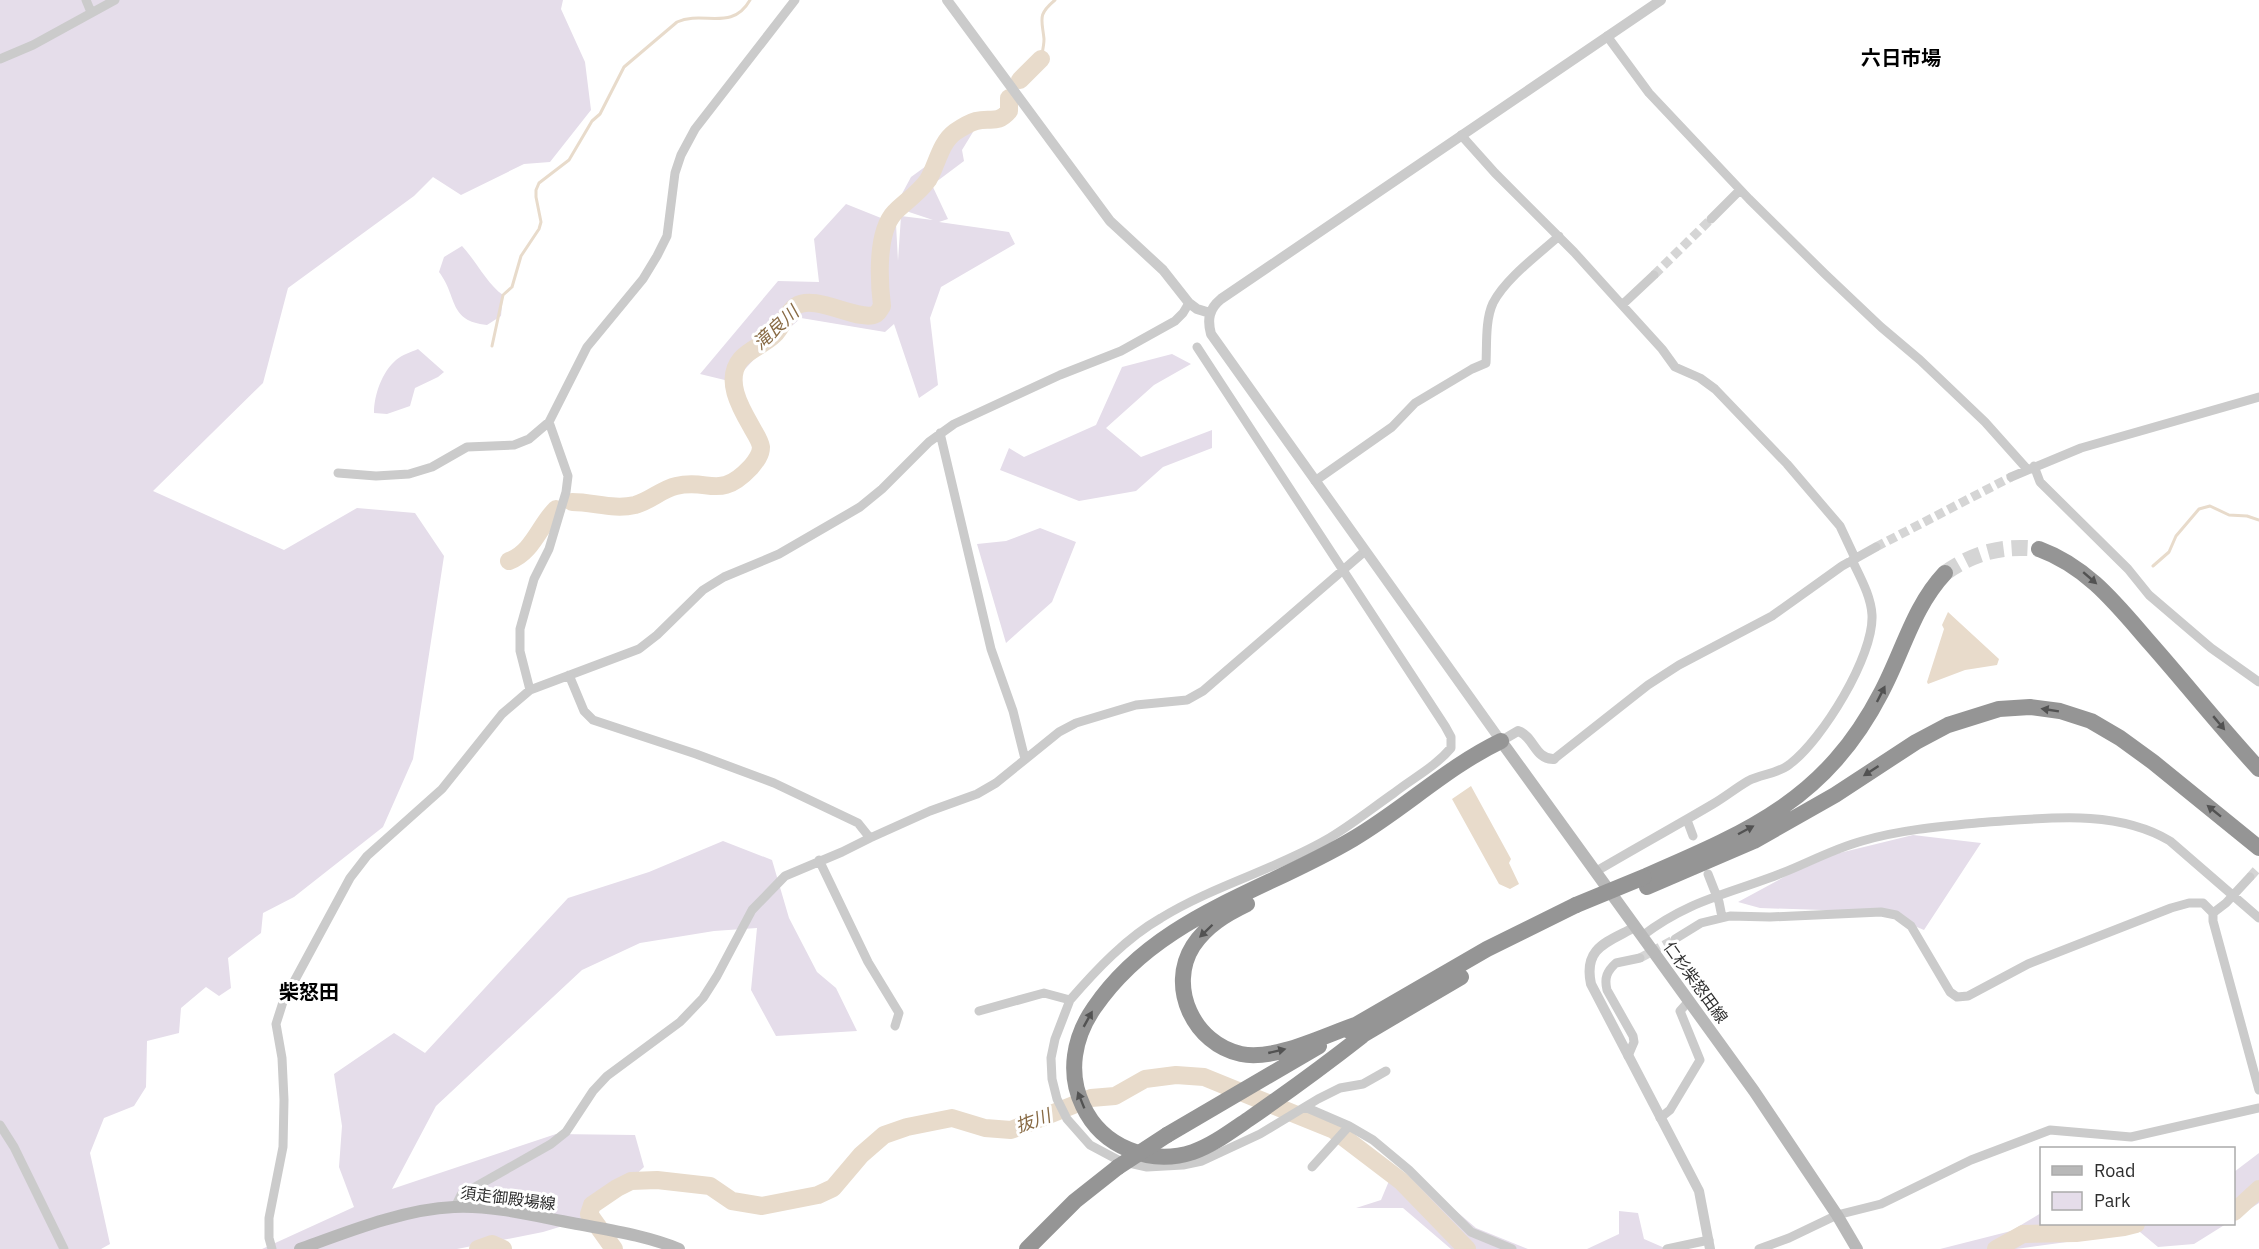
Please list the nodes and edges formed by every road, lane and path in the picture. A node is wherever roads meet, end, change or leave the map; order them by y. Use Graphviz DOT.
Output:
graph roads {
  1 [pos="86,0"];
  2 [pos="115,0"];
  3 [pos="795,0"];
  4 [pos="947,0"];
  5 [pos="1661,0"];
  6 [pos="91,12"];
  7 [pos="1607,36"];
  8 [pos="0,59"];
  9 [pos="1461,135"];
  10 [pos="1740,190"];
  11 [pos="1711,219"];
  12 [pos="1559,236"];
  13 [pos="1654,275"];
  14 [pos="1189,303"];
  15 [pos="1622,305"];
  16 [pos="1210,313"];
  17 [pos="1197,347"];
  18 [pos="2259,397"];
  19 [pos="549,423"];
  20 [pos="940,433"];
  21 [pos="2031,468"];
  22 [pos="338,473"];
  23 [pos="2011,477"];
  24 [pos="1315,481"];
  25 [pos="1876,547"];
  26 [pos="2039,549"];
  27 [pos="1365,551"];
  28 [pos="1854,559"];
  29 [pos="1343,569"];
  30 [pos="1945,573"];
  31 [pos="569,675"];
  32 [pos="2259,682"];
  33 [pos="530,690"];
  34 [pos="1501,741"];
  35 [pos="1025,759"];
  36 [pos="1554,759"];
  37 [pos="2259,769"];
  38 [pos="1687,820"];
  39 [pos="1693,836"];
  40 [pos="870,837"];
  41 [pos="2259,848"];
  42 [pos="819,860"];
  43 [pos="1595,872"];
  44 [pos="1708,874"];
  45 [pos="2250,877"];
  46 [pos="1646,882"];
  47 [pos="2233,895"];
  48 [pos="1717,896"];
  49 [pos="2213,913"];
  50 [pos="1722,917"];
  51 [pos="2259,918"];
  52 [pos="1639,931"];
  53 [pos="1675,939"];
  54 [pos="1640,958"];
  55 [pos="1070,1000"];
  56 [pos="1689,1001"];
  57 [pos="979,1011"];
  58 [pos="895,1026"];
  59 [pos="1358,1030"];
  60 [pos="1628,1056"];
  61 [pos="1386,1071"];
  62 [pos="1289,1076"];
  63 [pos="2259,1090"];
  64 [pos="1305,1107"];
  65 [pos="2259,1108"];
  66 [pos="1660,1118"];
  67 [pos="0,1125"];
  68 [pos="1346,1129"];
  69 [pos="1311,1167"];
  70 [pos="1121,1171"];
  71 [pos="454,1207"];
  72 [pos="1837,1215"];
  73 [pos="1709,1245"];
  74 [pos="64,1249"];
  75 [pos="272,1249"];
  76 [pos="300,1249"];
  77 [pos="679,1249"];
  78 [pos="1027,1249"];
  79 [pos="1040,1249"];
  80 [pos="1512,1249"];
  81 [pos="1667,1249"];
  82 [pos="1759,1249"];
  83 [pos="1857,1249"];
  1 -- 6 [label="street"];
  2 -- 6 [label="street"];
  3 -- 19 [label="street"];
  4 -- 14 [label="street"];
  5 -- 7 [label="street"];
  6 -- 8 [label="street"];
  7 -- 9 [label="street"];
  7 -- 10 [label="street"];
  9 -- 12 [label="street"];
  9 -- 16 [label="street"];
  10 -- 11 [label="street"];
  10 -- 21 [label="street"];
  12 -- 15 [label="street"];
  12 -- 24 [label="street"];
  13 -- 15 [label="street"];
  14 -- 16 [label="street"];
  14 -- 20 [label="street"];
  15 -- 28 [label="street"];
  16 -- 24 [label="street"];
  17 -- 29 [label="street"];
  18 -- 21 [label="street"];
  19 -- 22 [label="street"];
  19 -- 33 [label="street"];
  20 -- 31 [label="street"];
  20 -- 35 [label="street"];
  21 -- 23 [label="street"];
  21 -- 32 [label="street"];
  24 -- 27 [label="street"];
  25 -- 28 [label="street"];
  26 -- 37 [label="highway, one-way"];
  27 -- 29 [label="street"];
  27 -- 34 [label="street"];
  28 -- 36 [label="street"];
  28 -- 38 [label="street"];
  29 -- 35 [label="street"];
  29 -- 55 [label="street"];
  46 -- 30 [label="highway, one-way"];
  31 -- 33 [label="street"];
  31 -- 40 [label="street"];
  33 -- 75 [label="street"];
  34 -- 36 [label="street"];
  34 -- 43 [label="main road, 仁杉柴怒田線"];
  34 -- 59 [label="highway, one-way"];
  62 -- 34 [label="highway, one-way"];
  35 -- 40 [label="street"];
  38 -- 39 [label="street"];
  38 -- 43 [label="street"];
  40 -- 42 [label="street"];
  41 -- 46 [label="highway, one-way"];
  42 -- 58 [label="street"];
  42 -- 71 [label="street"];
  43 -- 52 [label="main road, 仁杉柴怒田線"];
  44 -- 48 [label="street"];
  45 -- 47 [label="street"];
  46 -- 59 [label="highway, bridge"];
  47 -- 48 [label="street"];
  47 -- 49 [label="street"];
  47 -- 51 [label="street"];
  48 -- 50 [label="street"];
  48 -- 52 [label="street"];
  49 -- 50 [label="street"];
  49 -- 63 [label="street"];
  50 -- 53 [label="street"];
  52 -- 56 [label="main road, 仁杉柴怒田線"];
  52 -- 60 [label="street"];
  54 -- 60 [label="street"];
  55 -- 57 [label="street"];
  55 -- 64 [label="street"];
  56 -- 66 [label="street"];
  56 -- 72 [label="main road, 仁杉柴怒田線"];
  59 -- 62 [label="highway"];
  59 -- 62 [label="highway"];
  60 -- 66 [label="street"];
  61 -- 64 [label="street"];
  62 -- 70 [label="highway"];
  64 -- 68 [label="street"];
  65 -- 72 [label="street"];
  66 -- 73 [label="street"];
  67 -- 74 [label="street"];
  68 -- 69 [label="street"];
  68 -- 80 [label="street"];
  70 -- 78 [label="highway"];
  70 -- 79 [label="highway"];
  71 -- 76 [label="main road, 須走御殿場線"];
  71 -- 77 [label="main road, 須走御殿場線"];
  72 -- 82 [label="street"];
  72 -- 83 [label="main road, 仁杉柴怒田線"];
  73 -- 81 [label="street"];
}
